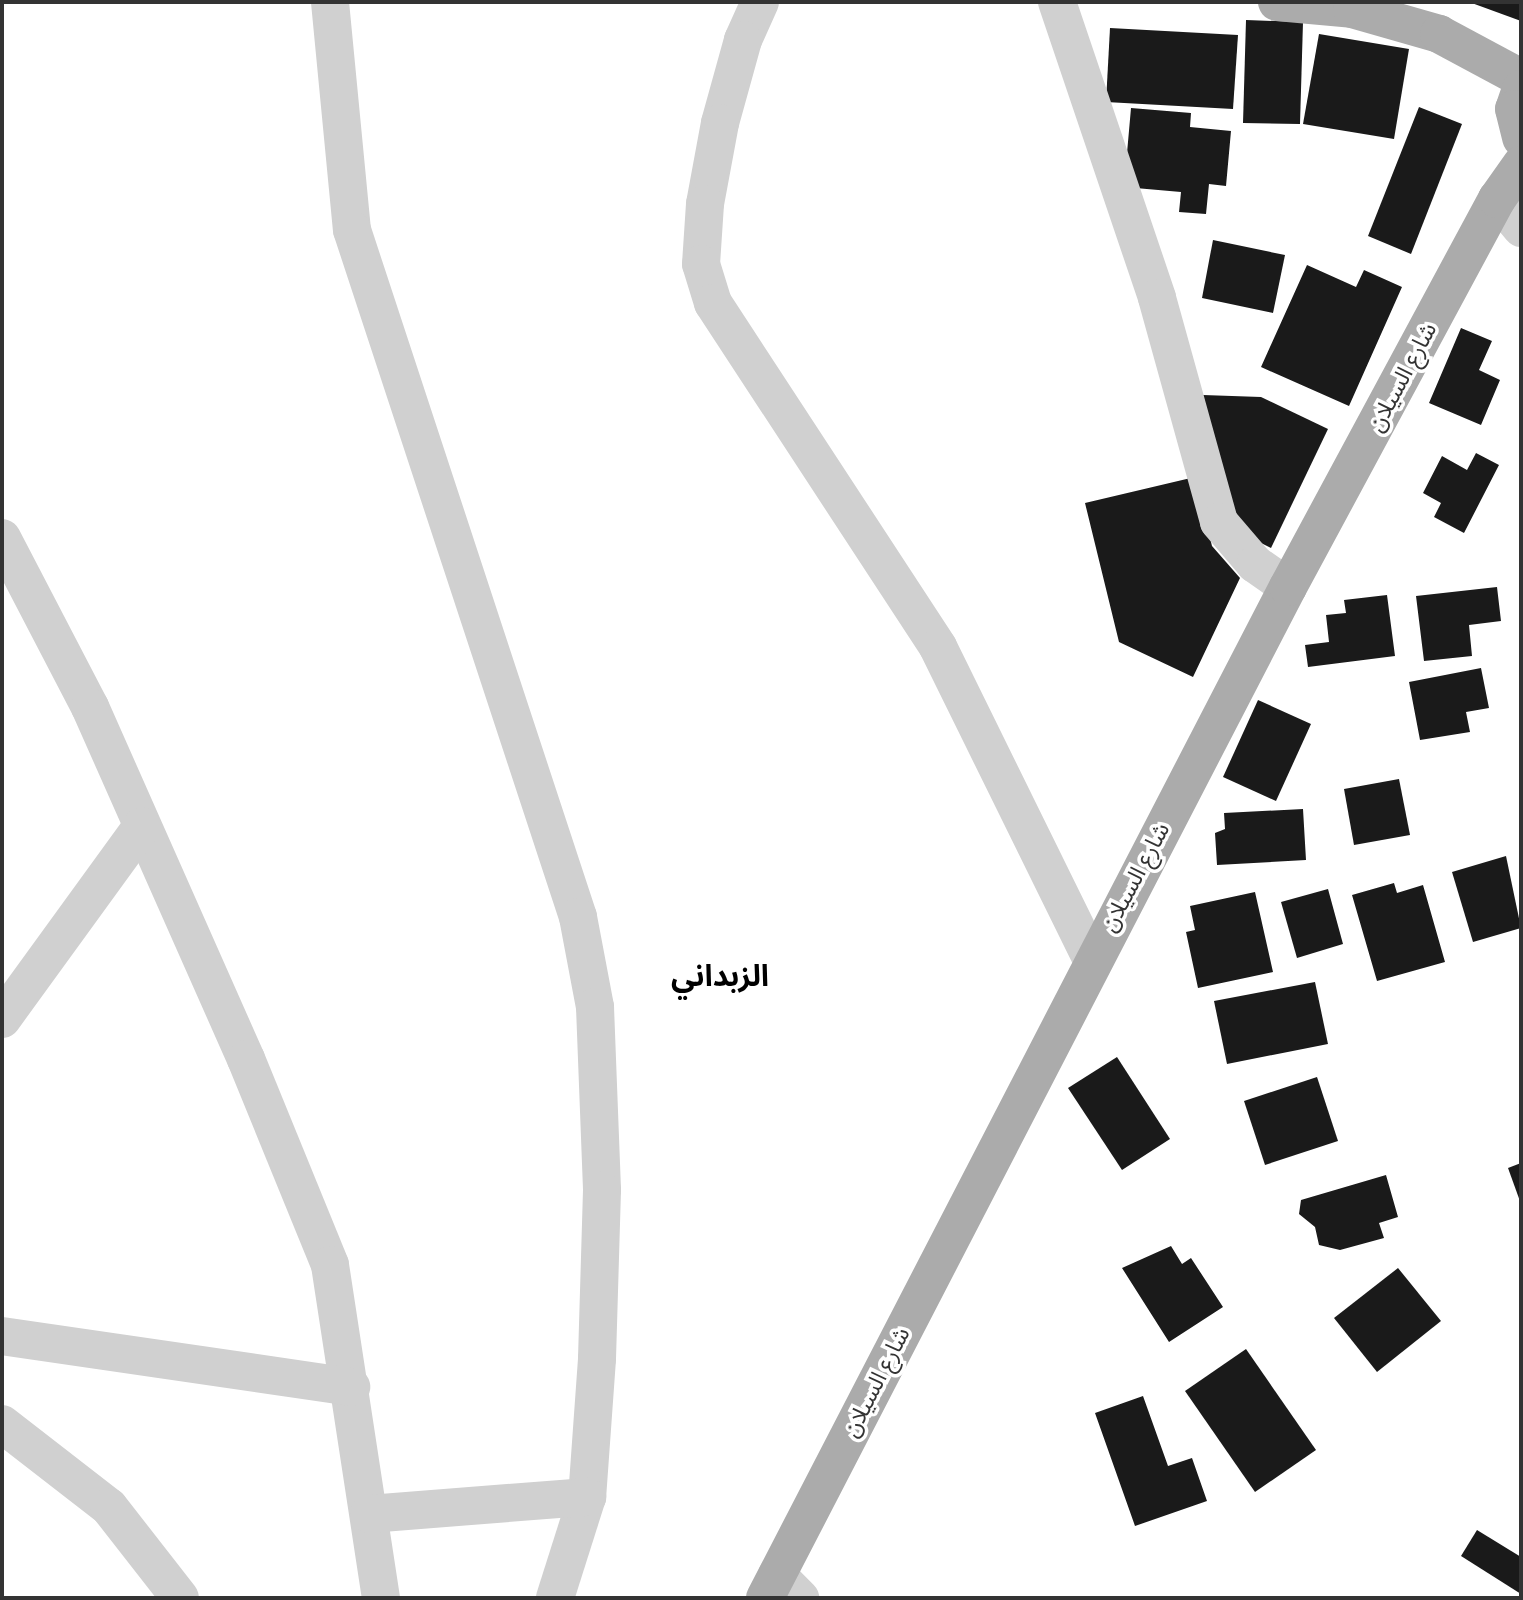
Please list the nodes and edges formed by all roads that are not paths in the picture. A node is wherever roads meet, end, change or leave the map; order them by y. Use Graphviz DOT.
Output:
graph roads {
  1 [pos="330,2"];
  2 [pos="760,2"];
  3 [pos="1057,2"];
  4 [pos="1277,2"];
  5 [pos="1379,9"];
  6 [pos="1521,78"];
  7 [pos="1521,89"];
  8 [pos="1521,138"];
  9 [pos="1521,165"];
  10 [pos="1509,214"];
  11 [pos="2,538"];
  12 [pos="1289,587"];
  13 [pos="142,827"];
  14 [pos="1092,960"];
  15 [pos="2,1020"];
  16 [pos="2,1336"];
  17 [pos="351,1387"];
  18 [pos="2,1424"];
  19 [pos="587,1497"];
  20 [pos="369,1514"];
  21 [pos="780,1591"];
  22 [pos="180,1598"];
  23 [pos="381,1598"];
  24 [pos="555,1598"];
  1 -- 19 [label="street"];
  2 -- 14 [label="street"];
  3 -- 12 [label="street"];
  4 -- 5 [label="main road"];
  5 -- 6 [label="main road"];
  7 -- 8 [label="main road"];
  9 -- 10 [label="main road, شارع السيلان"];
  10 -- 12 [label="main road, شارع السيلان"];
  11 -- 13 [label="street"];
  12 -- 14 [label="main road, شارع السيلان"];
  13 -- 15 [label="street"];
  13 -- 17 [label="street"];
  14 -- 21 [label="main road, شارع السيلان"];
  16 -- 17 [label="street"];
  17 -- 20 [label="street"];
  18 -- 22 [label="street"];
  19 -- 20 [label="street"];
  19 -- 24 [label="street"];
  20 -- 23 [label="street"];
}
